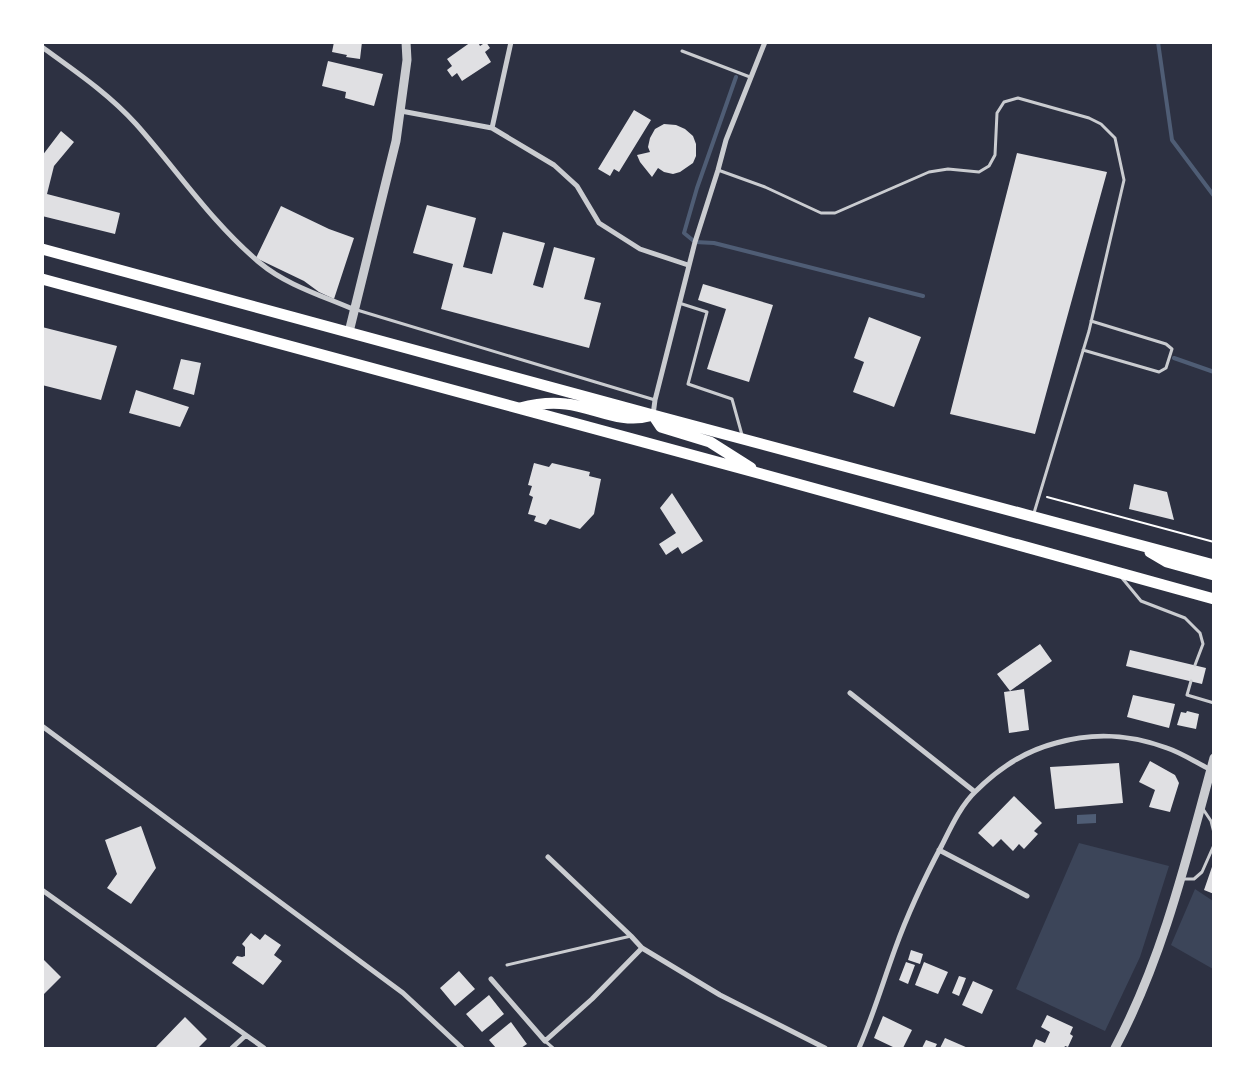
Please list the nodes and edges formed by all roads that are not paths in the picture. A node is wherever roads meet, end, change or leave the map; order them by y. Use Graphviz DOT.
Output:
graph roads {
  1 [pos="406,42"];
  2 [pos="511,42"];
  3 [pos="765,42"];
  4 [pos="42,47"];
  5 [pos="682,51"];
  6 [pos="750,77"];
  7 [pos="401,111"];
  8 [pos="492,128"];
  9 [pos="718,170"];
  10 [pos="42,249"];
  11 [pos="688,265"];
  12 [pos="42,279"];
  13 [pos="679,303"];
  14 [pos="355,310"];
  15 [pos="1091,321"];
  16 [pos="349,332"];
  17 [pos="1083,350"];
  18 [pos="655,400"];
  19 [pos="519,408"];
  20 [pos="653,415"];
  21 [pos="742,438"];
  22 [pos="758,473"];
  23 [pos="1033,516"];
  24 [pos="1136,544"];
  25 [pos="1214,565"];
  26 [pos="1118,572"];
  27 [pos="1214,575"];
  28 [pos="1197,594"];
  29 [pos="1214,599"];
  30 [pos="1214,605"];
  31 [pos="1195,665"];
  32 [pos="1191,681"];
  33 [pos="850,693"];
  34 [pos="1214,703"];
  35 [pos="42,726"];
  36 [pos="1214,758"];
  37 [pos="1212,771"];
  38 [pos="974,792"];
  39 [pos="1200,806"];
  40 [pos="1214,833"];
  41 [pos="1214,845"];
  42 [pos="939,850"];
  43 [pos="548,857"];
  44 [pos="1180,879"];
  45 [pos="42,890"];
  46 [pos="1027,896"];
  47 [pos="632,936"];
  48 [pos="642,948"];
  49 [pos="507,965"];
  50 [pos="491,979"];
  51 [pos="245,1036"];
  52 [pos="545,1041"];
  53 [pos="232,1048"];
  54 [pos="264,1048"];
  55 [pos="462,1048"];
  56 [pos="553,1048"];
  57 [pos="825,1048"];
  58 [pos="859,1048"];
  59 [pos="1115,1048"];
  1 -- 7 [label="street"];
  2 -- 8 [label="street"];
  3 -- 6 [label="street"];
  4 -- 14 [label="street"];
  5 -- 6 [label="lane"];
  6 -- 9 [label="street"];
  7 -- 8 [label="street"];
  7 -- 14 [label="street"];
  8 -- 11 [label="street"];
  9 -- 11 [label="street"];
  9 -- 15 [label="lane"];
  10 -- 16 [label="highway"];
  11 -- 13 [label="street"];
  12 -- 19 [label="highway"];
  13 -- 18 [label="street"];
  13 -- 21 [label="lane"];
  14 -- 16 [label="street"];
  14 -- 18 [label="lane"];
  15 -- 17 [label="lane"];
  15 -- 17 [label="lane"];
  16 -- 20 [label="highway"];
  17 -- 23 [label="lane"];
  18 -- 20 [label="street"];
  19 -- 20 [label="highway"];
  19 -- 22 [label="highway"];
  20 -- 21 [label="highway"];
  20 -- 22 [label="highway"];
  21 -- 23 [label="highway"];
  22 -- 26 [label="highway"];
  23 -- 24 [label="highway"];
  24 -- 25 [label="highway"];
  24 -- 27 [label="highway"];
  26 -- 28 [label="highway"];
  26 -- 31 [label="lane"];
  28 -- 29 [label="highway"];
  28 -- 30 [label="highway"];
  32 -- 34 [label="lane"];
  33 -- 38 [label="street"];
  35 -- 55 [label="street"];
  36 -- 37 [label="street"];
  37 -- 38 [label="street"];
  37 -- 39 [label="street"];
  38 -- 42 [label="street"];
  39 -- 40 [label="lane"];
  39 -- 44 [label="street"];
  41 -- 44 [label="lane"];
  42 -- 46 [label="street"];
  42 -- 58 [label="street"];
  43 -- 47 [label="street"];
  44 -- 59 [label="street"];
  45 -- 51 [label="street"];
  47 -- 48 [label="street"];
  47 -- 49 [label="lane"];
  48 -- 52 [label="street"];
  48 -- 57 [label="street"];
  50 -- 52 [label="street"];
  51 -- 53 [label="street"];
  51 -- 54 [label="street"];
  52 -- 56 [label="lane"];
}
